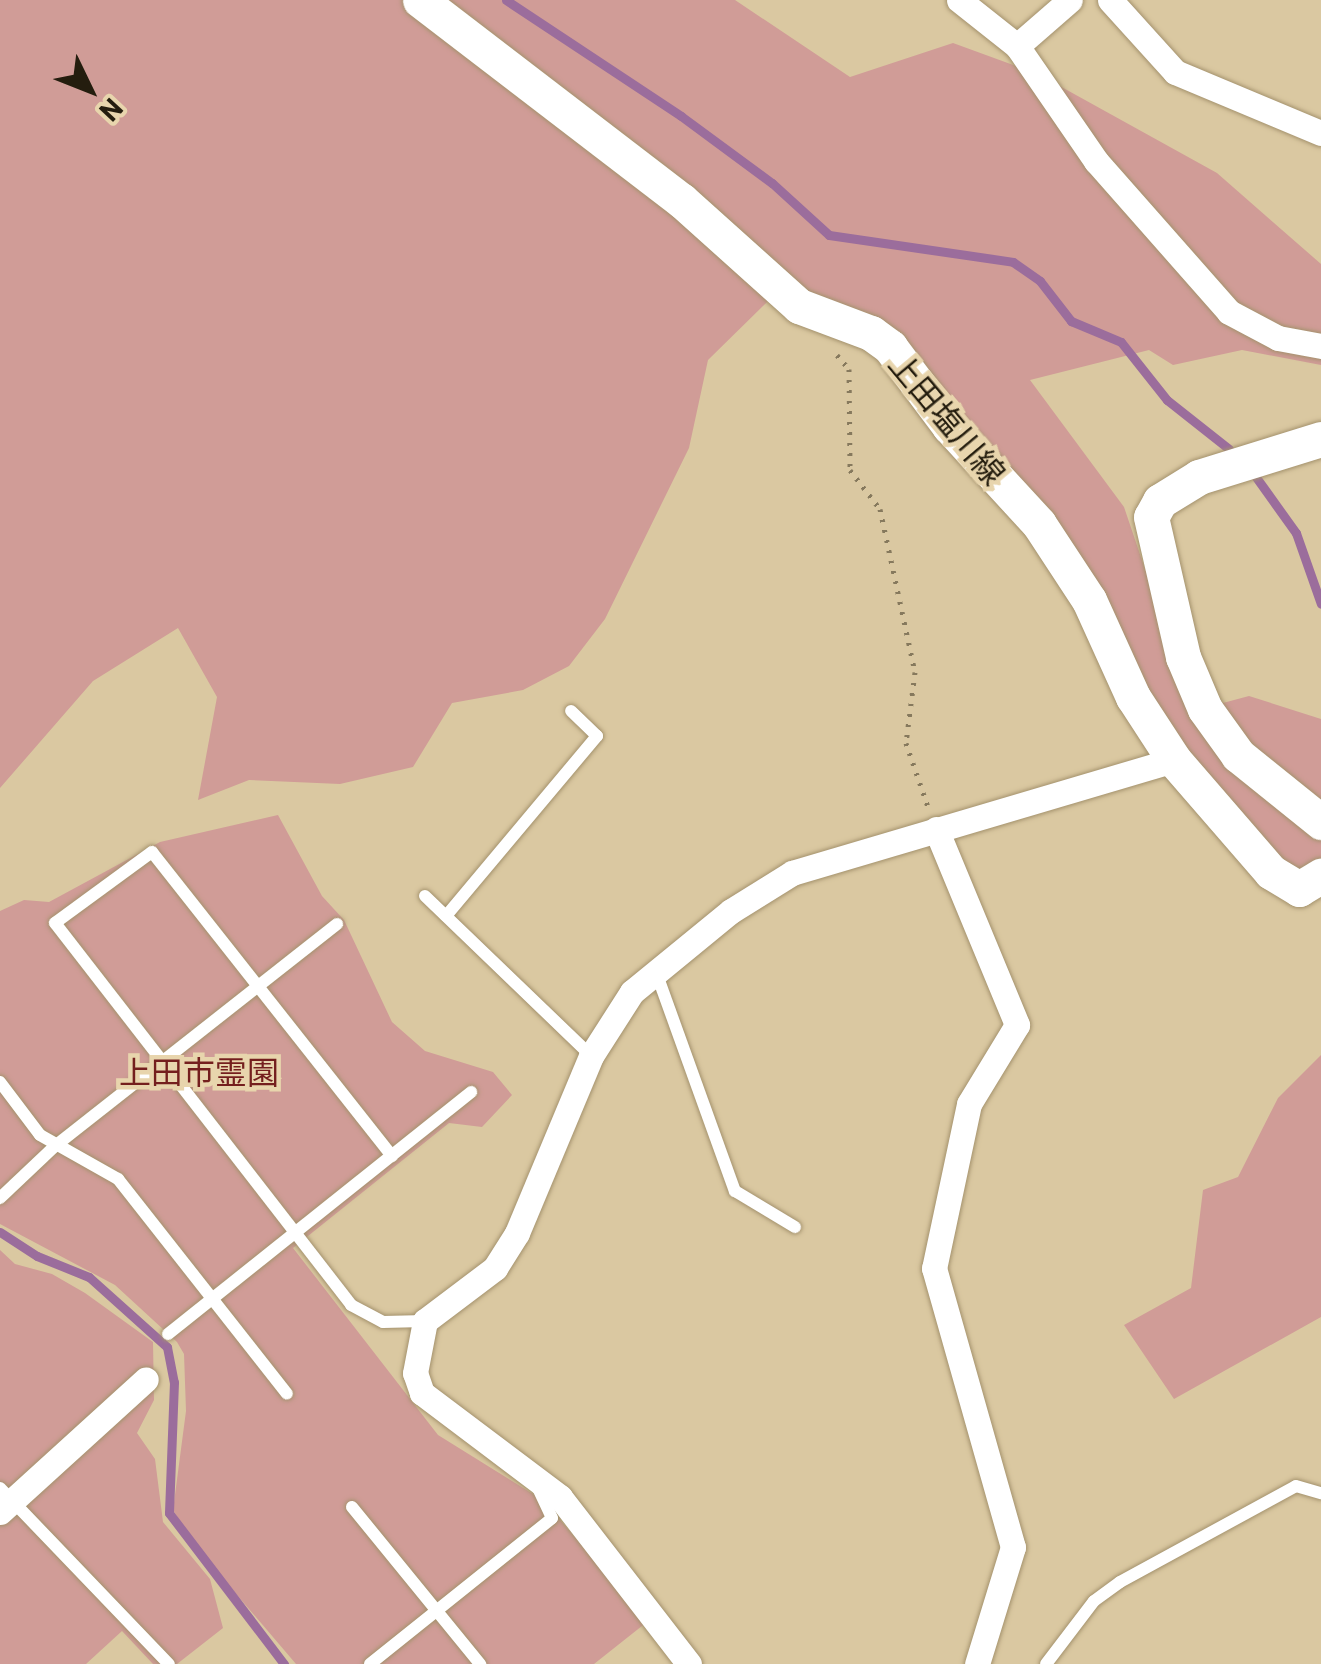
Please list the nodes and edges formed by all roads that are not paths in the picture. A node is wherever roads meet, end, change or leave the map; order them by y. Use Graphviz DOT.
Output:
graph roads {
  1 [pos="420,0"];
  2 [pos="959,0"];
  3 [pos="1070,0"];
  4 [pos="1110,0"];
  5 [pos="1016,46"];
  6 [pos="1321,133"];
  7 [pos="1321,346"];
  8 [pos="1321,440"];
  9 [pos="570,711"];
  10 [pos="1174,760"];
  11 [pos="1321,822"];
  12 [pos="936,828"];
  13 [pos="1321,876"];
  14 [pos="425,896"];
  15 [pos="446,916"];
  16 [pos="337,924"];
  17 [pos="655,969"];
  18 [pos="260,987"];
  19 [pos="591,1056"];
  20 [pos="165,1065"];
  21 [pos="0,1082"];
  22 [pos="471,1092"];
  23 [pos="55,1146"];
  24 [pos="392,1156"];
  25 [pos="0,1198"];
  26 [pos="795,1228"];
  27 [pos="295,1232"];
  28 [pos="215,1297"];
  29 [pos="426,1321"];
  30 [pos="168,1334"];
  31 [pos="146,1379"];
  32 [pos="287,1394"];
  33 [pos="531,1472"];
  34 [pos="1321,1493"];
  35 [pos="4,1500"];
  36 [pos="352,1507"];
  37 [pos="437,1610"];
  38 [pos="169,1664"];
  39 [pos="370,1664"];
  40 [pos="480,1664"];
  41 [pos="689,1664"];
  42 [pos="977,1664"];
  43 [pos="1046,1664"];
  1 -- 10 [label="main road, 上田塩川線"];
  2 -- 5 [label="street"];
  3 -- 5 [label="street"];
  4 -- 6 [label="street"];
  5 -- 7 [label="street"];
  8 -- 11 [label="main road"];
  9 -- 15 [label="lane"];
  10 -- 12 [label="street"];
  10 -- 13 [label="main road, 上田塩川線"];
  12 -- 17 [label="street"];
  12 -- 42 [label="street"];
  14 -- 15 [label="lane"];
  15 -- 19 [label="lane"];
  16 -- 18 [label="lane"];
  17 -- 19 [label="street"];
  17 -- 26 [label="lane"];
  18 -- 20 [label="lane"];
  18 -- 20 [label="lane"];
  18 -- 24 [label="lane"];
  19 -- 29 [label="street"];
  20 -- 23 [label="lane"];
  20 -- 27 [label="lane"];
  21 -- 23 [label="lane"];
  22 -- 24 [label="lane"];
  23 -- 25 [label="lane"];
  23 -- 28 [label="lane"];
  24 -- 27 [label="lane"];
  27 -- 28 [label="lane"];
  27 -- 29 [label="lane"];
  28 -- 30 [label="lane"];
  28 -- 32 [label="lane"];
  29 -- 33 [label="street"];
  31 -- 35 [label="street"];
  33 -- 37 [label="lane"];
  33 -- 41 [label="street"];
  34 -- 43 [label="lane"];
  35 -- 38 [label="lane"];
  36 -- 37 [label="lane"];
  37 -- 39 [label="lane"];
  37 -- 40 [label="lane"];
}
